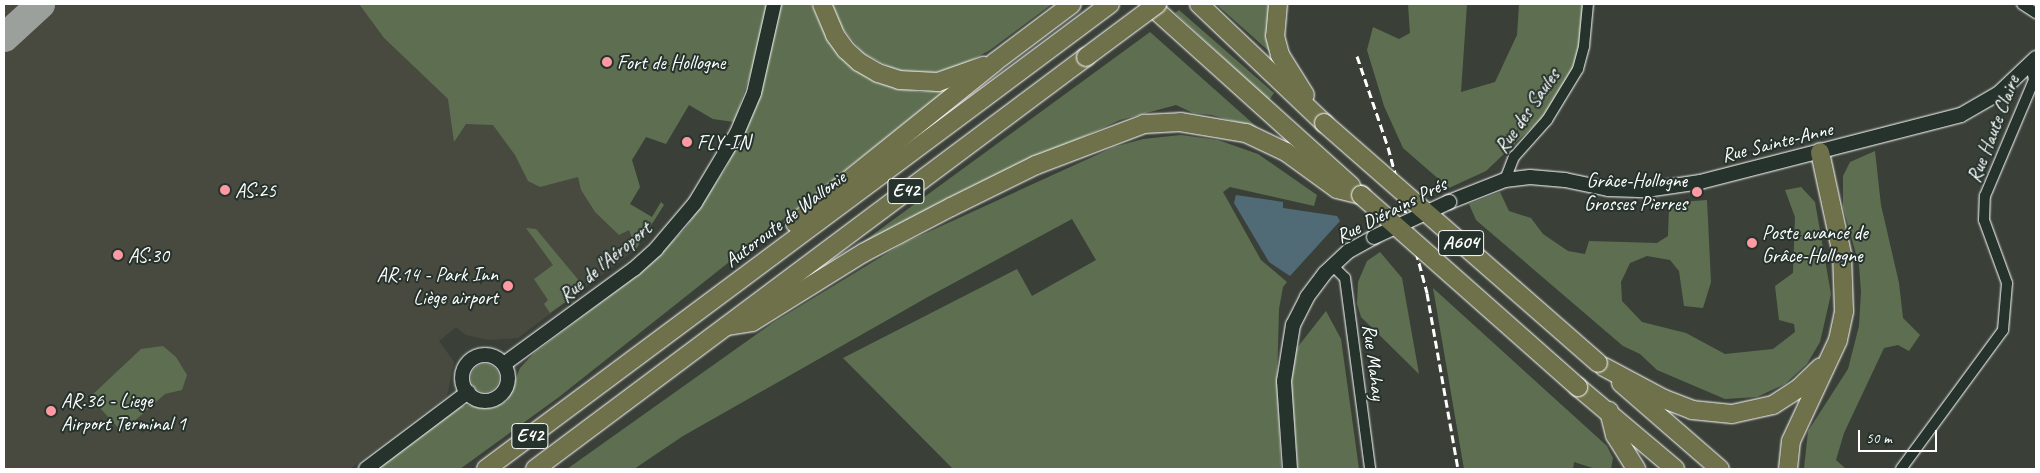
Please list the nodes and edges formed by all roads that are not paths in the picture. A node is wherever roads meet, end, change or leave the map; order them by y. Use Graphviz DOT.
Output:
graph roads {
  1 [pos="774,4"];
  2 [pos="822,4"];
  3 [pos="1072,4"];
  4 [pos="1110,4"];
  5 [pos="1149,4"];
  6 [pos="1157,4"];
  7 [pos="1186,4"];
  8 [pos="1199,4"];
  9 [pos="1278,4"];
  10 [pos="1588,4"];
  11 [pos="2022,4"];
  12 [pos="2036,13"];
  13 [pos="1223,29"];
  14 [pos="2034,61"];
  15 [pos="995,62"];
  16 [pos="1287,79"];
  17 [pos="1820,152"];
  18 [pos="1505,180"];
  19 [pos="1361,195"];
  20 [pos="780,249"];
  21 [pos="1332,265"];
  22 [pos="727,326"];
  23 [pos="1826,362"];
  24 [pos="504,364"];
  25 [pos="1601,365"];
  26 [pos="468,392"];
  27 [pos="1609,412"];
  28 [pos="366,469"];
  29 [pos="486,469"];
  30 [pos="535,469"];
  31 [pos="1290,469"];
  32 [pos="1370,469"];
  33 [pos="1636,469"];
  34 [pos="1675,469"];
  35 [pos="1720,469"];
  36 [pos="1788,469"];
  37 [pos="1901,469"];
  1 -- 24 [label="main road, Rue de l'Aéroport"];
  2 -- 15 [label="highway"];
  3 -- 15 [label="highway"];
  4 -- 20 [label="highway, Autoroute de Wallonie / E42"];
  5 -- 19 [label="highway, A604"];
  6 -- 22 [label="highway, E42, bridge"];
  7 -- 13 [label="highway"];
  8 -- 13 [label="highway"];
  9 -- 16 [label="highway"];
  10 -- 18 [label="street, Rue des Saules"];
  11 -- 12 [label="street"];
  13 -- 16 [label="highway"];
  14 -- 17 [label="main road, Rue Sainte-Anne"];
  14 -- 37 [label="street, Rue Haute Claire"];
  15 -- 20 [label="highway"];
  16 -- 25 [label="highway, A604, bridge"];
  17 -- 18 [label="main road, Rue Sainte-Anne"];
  17 -- 23 [label="highway"];
  18 -- 21 [label="main road, Rue Diérains Prés, bridge"];
  19 -- 22 [label="highway"];
  19 -- 27 [label="highway, A604, bridge"];
  20 -- 29 [label="highway, Autoroute de Wallonie / E42"];
  21 -- 31 [label="main road, Rue Diérains Prés"];
  21 -- 32 [label="street, Rue Mahay"];
  22 -- 30 [label="highway, E42"];
  23 -- 25 [label="highway"];
  23 -- 36 [label="highway"];
  24 -- 26 [label="main road"];
  24 -- 26 [label="main road"];
  25 -- 35 [label="highway, A604"];
  26 -- 28 [label="main road"];
  27 -- 33 [label="highway"];
  27 -- 34 [label="highway, A604"];
}
